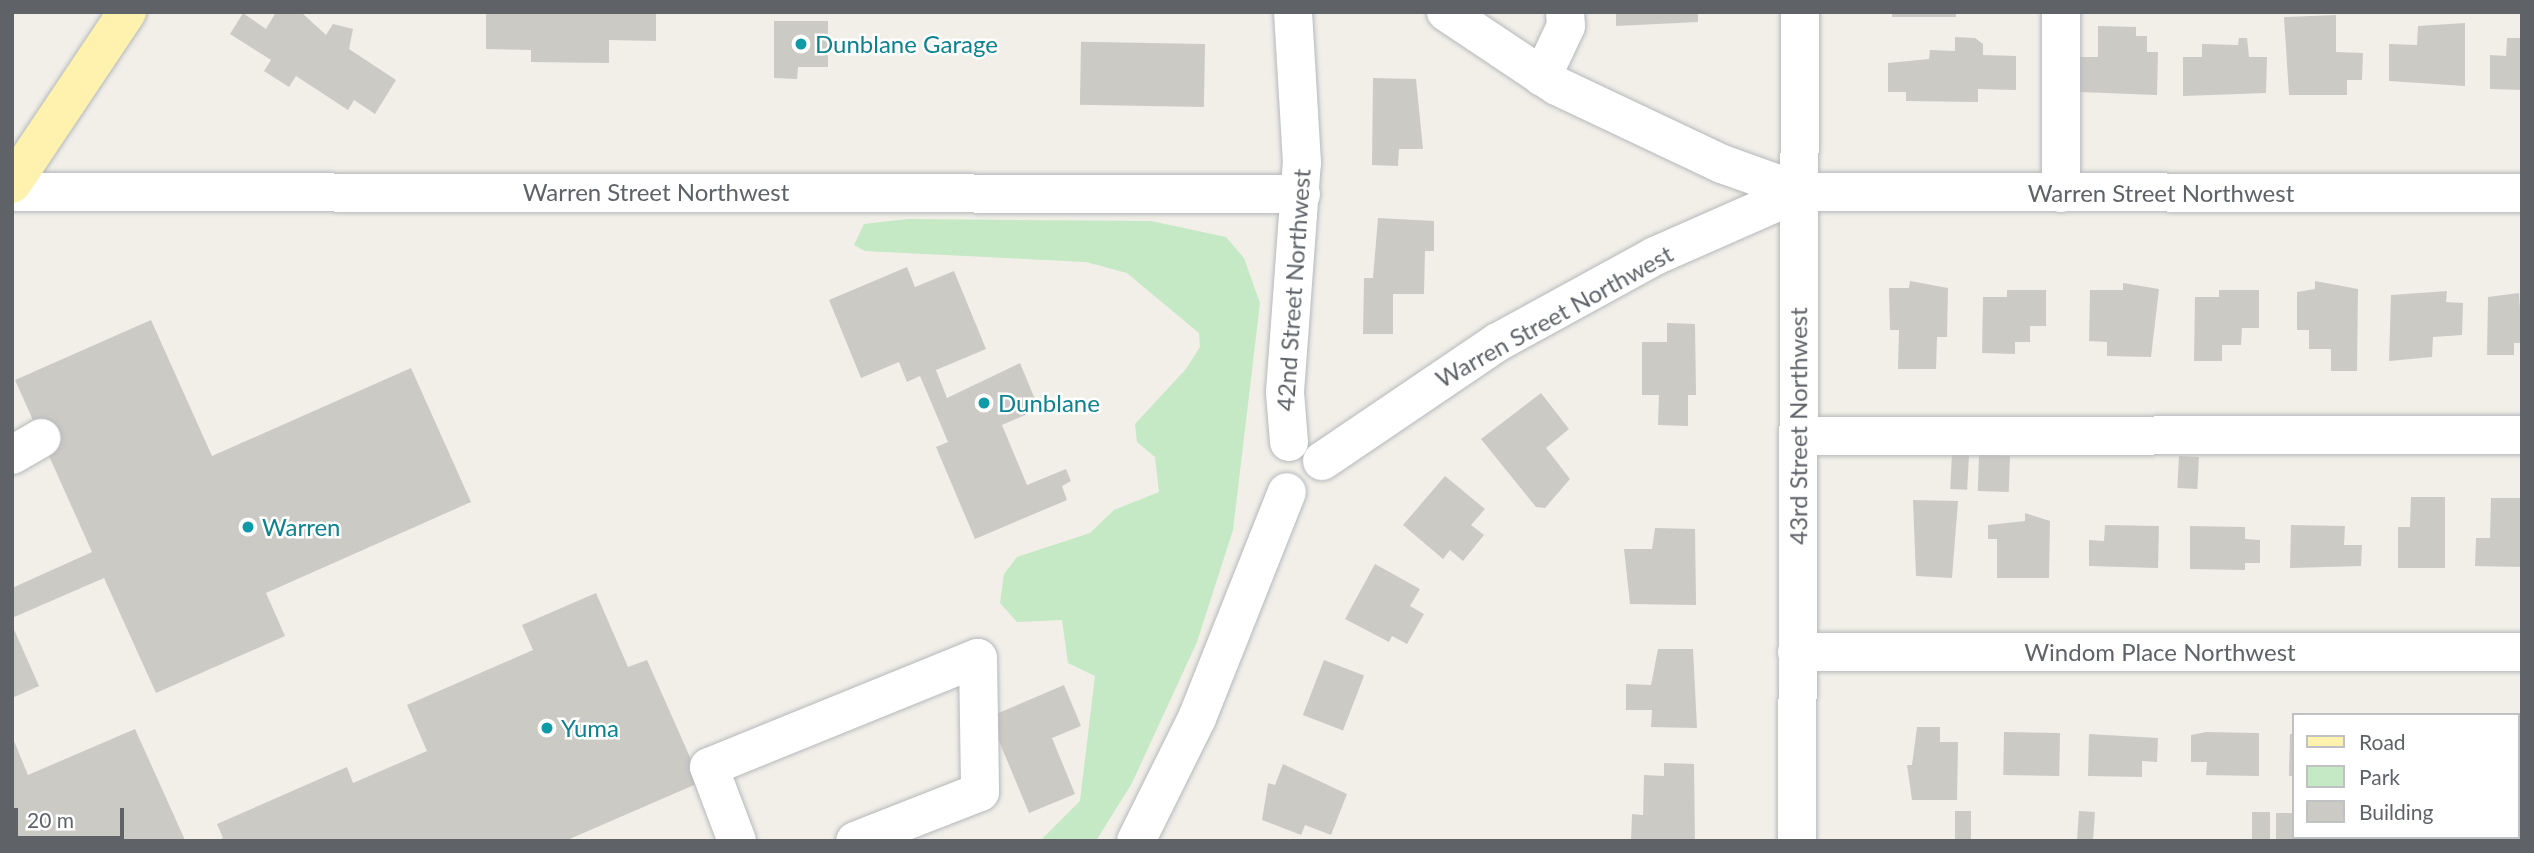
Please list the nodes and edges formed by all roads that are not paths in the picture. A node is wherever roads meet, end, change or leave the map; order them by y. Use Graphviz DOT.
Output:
graph roads {
  1 [pos="127,12"];
  2 [pos="1293,12"];
  3 [pos="1446,12"];
  4 [pos="1565,12"];
  5 [pos="1800,12"];
  6 [pos="2061,12"];
  7 [pos="1542,78"];
  8 [pos="12,184"];
  9 [pos="12,192"];
  10 [pos="1800,192"];
  11 [pos="2061,192"];
  12 [pos="2522,193"];
  13 [pos="1301,194"];
  14 [pos="2522,435"];
  15 [pos="1798,436"];
  16 [pos="1289,442"];
  17 [pos="1322,461"];
  18 [pos="1287,492"];
  19 [pos="1797,652"];
  20 [pos="2522,652"];
  21 [pos="1143,838"];
  22 [pos="737,841"];
  23 [pos="855,841"];
  24 [pos="1797,841"];
  1 -- 8 [label="main road"];
  2 -- 13 [label="street, 42nd Street Northwest"];
  3 -- 7 [label="street, Warren Street Northwest"];
  4 -- 7 [label="street"];
  5 -- 10 [label="street, 43rd Street Northwest"];
  6 -- 11 [label="street"];
  7 -- 10 [label="street, Warren Street Northwest"];
  9 -- 13 [label="street, Warren Street Northwest"];
  10 -- 11 [label="street, Warren Street Northwest"];
  10 -- 15 [label="street, 43rd Street Northwest"];
  10 -- 17 [label="street, Warren Street Northwest"];
  11 -- 12 [label="street, Warren Street Northwest"];
  13 -- 16 [label="street, 42nd Street Northwest"];
  14 -- 15 [label="street"];
  15 -- 19 [label="street, 43rd Street Northwest"];
  16 -- 17 [label="street, 42nd Street Northwest"];
  16 -- 18 [label="street, 42nd Street Northwest"];
  17 -- 18 [label="street"];
  18 -- 21 [label="street"];
  19 -- 20 [label="street, Windom Place Northwest"];
  19 -- 24 [label="street, 43rd Street Northwest"];
  22 -- 23 [label="street"];
}
